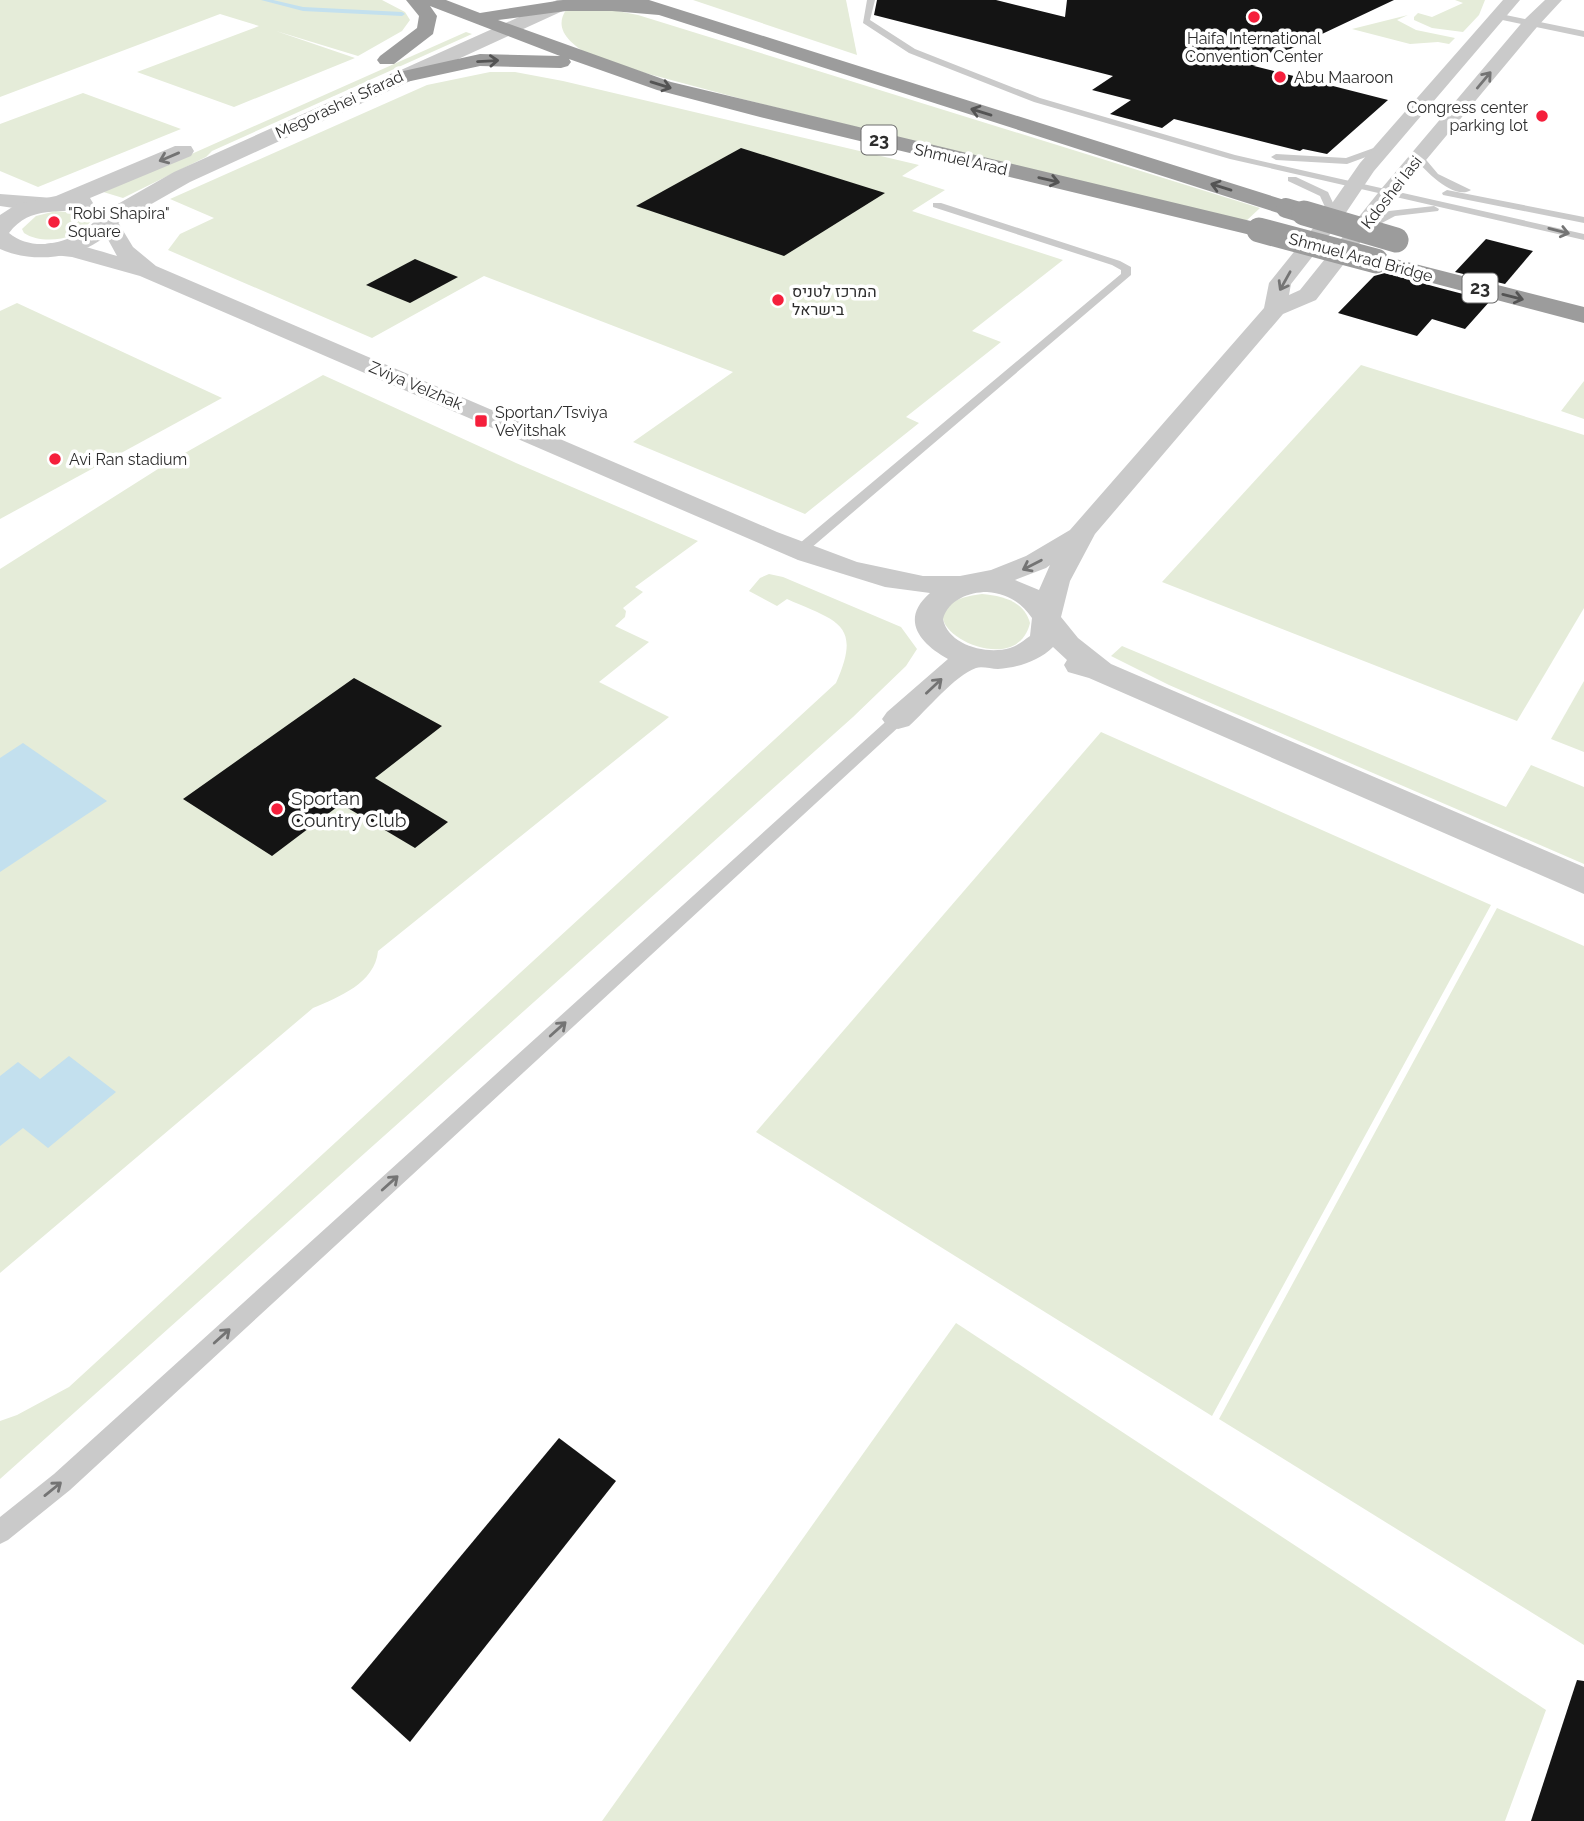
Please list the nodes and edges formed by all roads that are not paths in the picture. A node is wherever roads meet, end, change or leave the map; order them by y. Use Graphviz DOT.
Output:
graph roads {
  1 [pos="415,0"];
  2 [pos="429,0"];
  3 [pos="516,0"];
  4 [pos="631,0"];
  5 [pos="871,0"];
  6 [pos="1512,0"];
  7 [pos="1554,0"];
  8 [pos="562,2"];
  9 [pos="664,6"];
  10 [pos="474,9"];
  11 [pos="1496,16"];
  12 [pos="1531,23"];
  13 [pos="505,29"];
  14 [pos="1584,34"];
  15 [pos="565,51"];
  16 [pos="386,67"];
  17 [pos="617,71"];
  18 [pos="200,144"];
  19 [pos="1382,148"];
  20 [pos="1235,154"];
  21 [pos="1419,157"];
  22 [pos="1359,180"];
  23 [pos="1393,188"];
  24 [pos="0,200"];
  25 [pos="59,203"];
  26 [pos="937,205"];
  27 [pos="1536,211"];
  28 [pos="1334,216"];
  29 [pos="110,220"];
  30 [pos="1584,220"];
  31 [pos="1534,225"];
  32 [pos="0,229"];
  33 [pos="1259,230"];
  34 [pos="1362,230"];
  35 [pos="0,237"];
  36 [pos="1584,237"];
  37 [pos="1422,248"];
  38 [pos="50,249"];
  39 [pos="0,260"];
  40 [pos="1462,260"];
  41 [pos="148,271"];
  42 [pos="1584,294"];
  43 [pos="1275,309"];
  44 [pos="1584,315"];
  45 [pos="1083,531"];
  46 [pos="799,551"];
  47 [pos="973,584"];
  48 [pos="1047,617"];
  49 [pos="933,634"];
  50 [pos="973,657"];
  51 [pos="1004,659"];
  52 [pos="1100,671"];
  53 [pos="898,719"];
  54 [pos="1584,881"];
  55 [pos="0,1532"];
  1 -- 16 [label="highway"];
  2 -- 10 [label="highway, 23"];
  3 -- 10 [label="street, Megorashei Sfarad"];
  4 -- 9 [label="highway"];
  5 -- 20 [label="lane"];
  6 -- 11 [label="street, Kdoshei Iasi"];
  7 -- 12 [label="street, Kdoshei Iasi"];
  8 -- 9 [label="highway"];
  8 -- 10 [label="highway"];
  8 -- 13 [label="street, Megorashei Sfarad"];
  8 -- 15 [label="highway"];
  37 -- 9 [label="highway, Shmuel Arad Bridge, one-way, bridge"];
  10 -- 13 [label="highway, 23"];
  10 -- 16 [label="street, Megorashei Sfarad"];
  11 -- 12 [label="lane"];
  11 -- 19 [label="street, Kdoshei Iasi"];
  12 -- 14 [label="lane"];
  21 -- 12 [label="street, Kdoshei Iasi, one-way"];
  13 -- 15 [label="highway, Shmuel Arad / 23"];
  13 -- 16 [label="street, Megorashei Sfarad"];
  15 -- 17 [label="highway, Shmuel Arad / 23"];
  16 -- 17 [label="highway, one-way"];
  16 -- 29 [label="street, Megorashei Sfarad"];
  17 -- 33 [label="highway, Shmuel Arad / 23, one-way"];
  18 -- 25 [label="street, one-way"];
  19 -- 20 [label="lane"];
  19 -- 22 [label="street, Kdoshei Iasi"];
  20 -- 22 [label="lane"];
  20 -- 28 [label="lane"];
  21 -- 23 [label="street, Kdoshei Iasi"];
  21 -- 27 [label="lane"];
  22 -- 23 [label="lane"];
  22 -- 28 [label="street, Kdoshei Iasi"];
  23 -- 27 [label="lane"];
  23 -- 31 [label="lane"];
  23 -- 34 [label="street, Kdoshei Iasi"];
  24 -- 25 [label="street"];
  25 -- 29 [label="street"];
  25 -- 32 [label="street"];
  26 -- 46 [label="lane"];
  27 -- 30 [label="lane"];
  28 -- 43 [label="street, Kdoshei Iasi, one-way"];
  29 -- 38 [label="street, Megorashei Sfarad"];
  29 -- 41 [label="street, Zviya VeIzhak"];
  31 -- 34 [label="lane"];
  31 -- 36 [label="lane, one-way"];
  33 -- 44 [label="highway, Shmuel Arad Bridge / 23, one-way, bridge"];
  34 -- 43 [label="street, Kdoshei Iasi"];
  35 -- 38 [label="street"];
  38 -- 39 [label="street"];
  38 -- 41 [label="street, Zviya VeIzhak"];
  40 -- 42 [label="highway, Shmuel Arad Bridge / 23"];
  41 -- 46 [label="street, Zviya VeIzhak"];
  43 -- 45 [label="street, Kdoshei Iasi"];
  45 -- 47 [label="street, Kdoshei Iasi, one-way"];
  45 -- 48 [label="street, Kdoshei Iasi"];
  46 -- 47 [label="street, Zviya VeIzhak"];
  46 -- 49 [label="street, Zviya VeIzhak"];
  47 -- 48 [label="street"];
  47 -- 49 [label="street"];
  48 -- 51 [label="street"];
  48 -- 52 [label="street"];
  49 -- 50 [label="street"];
  50 -- 51 [label="street"];
  53 -- 50 [label="street, one-way"];
  51 -- 52 [label="street"];
  52 -- 54 [label="street"];
  55 -- 53 [label="lane, one-way"];
}
